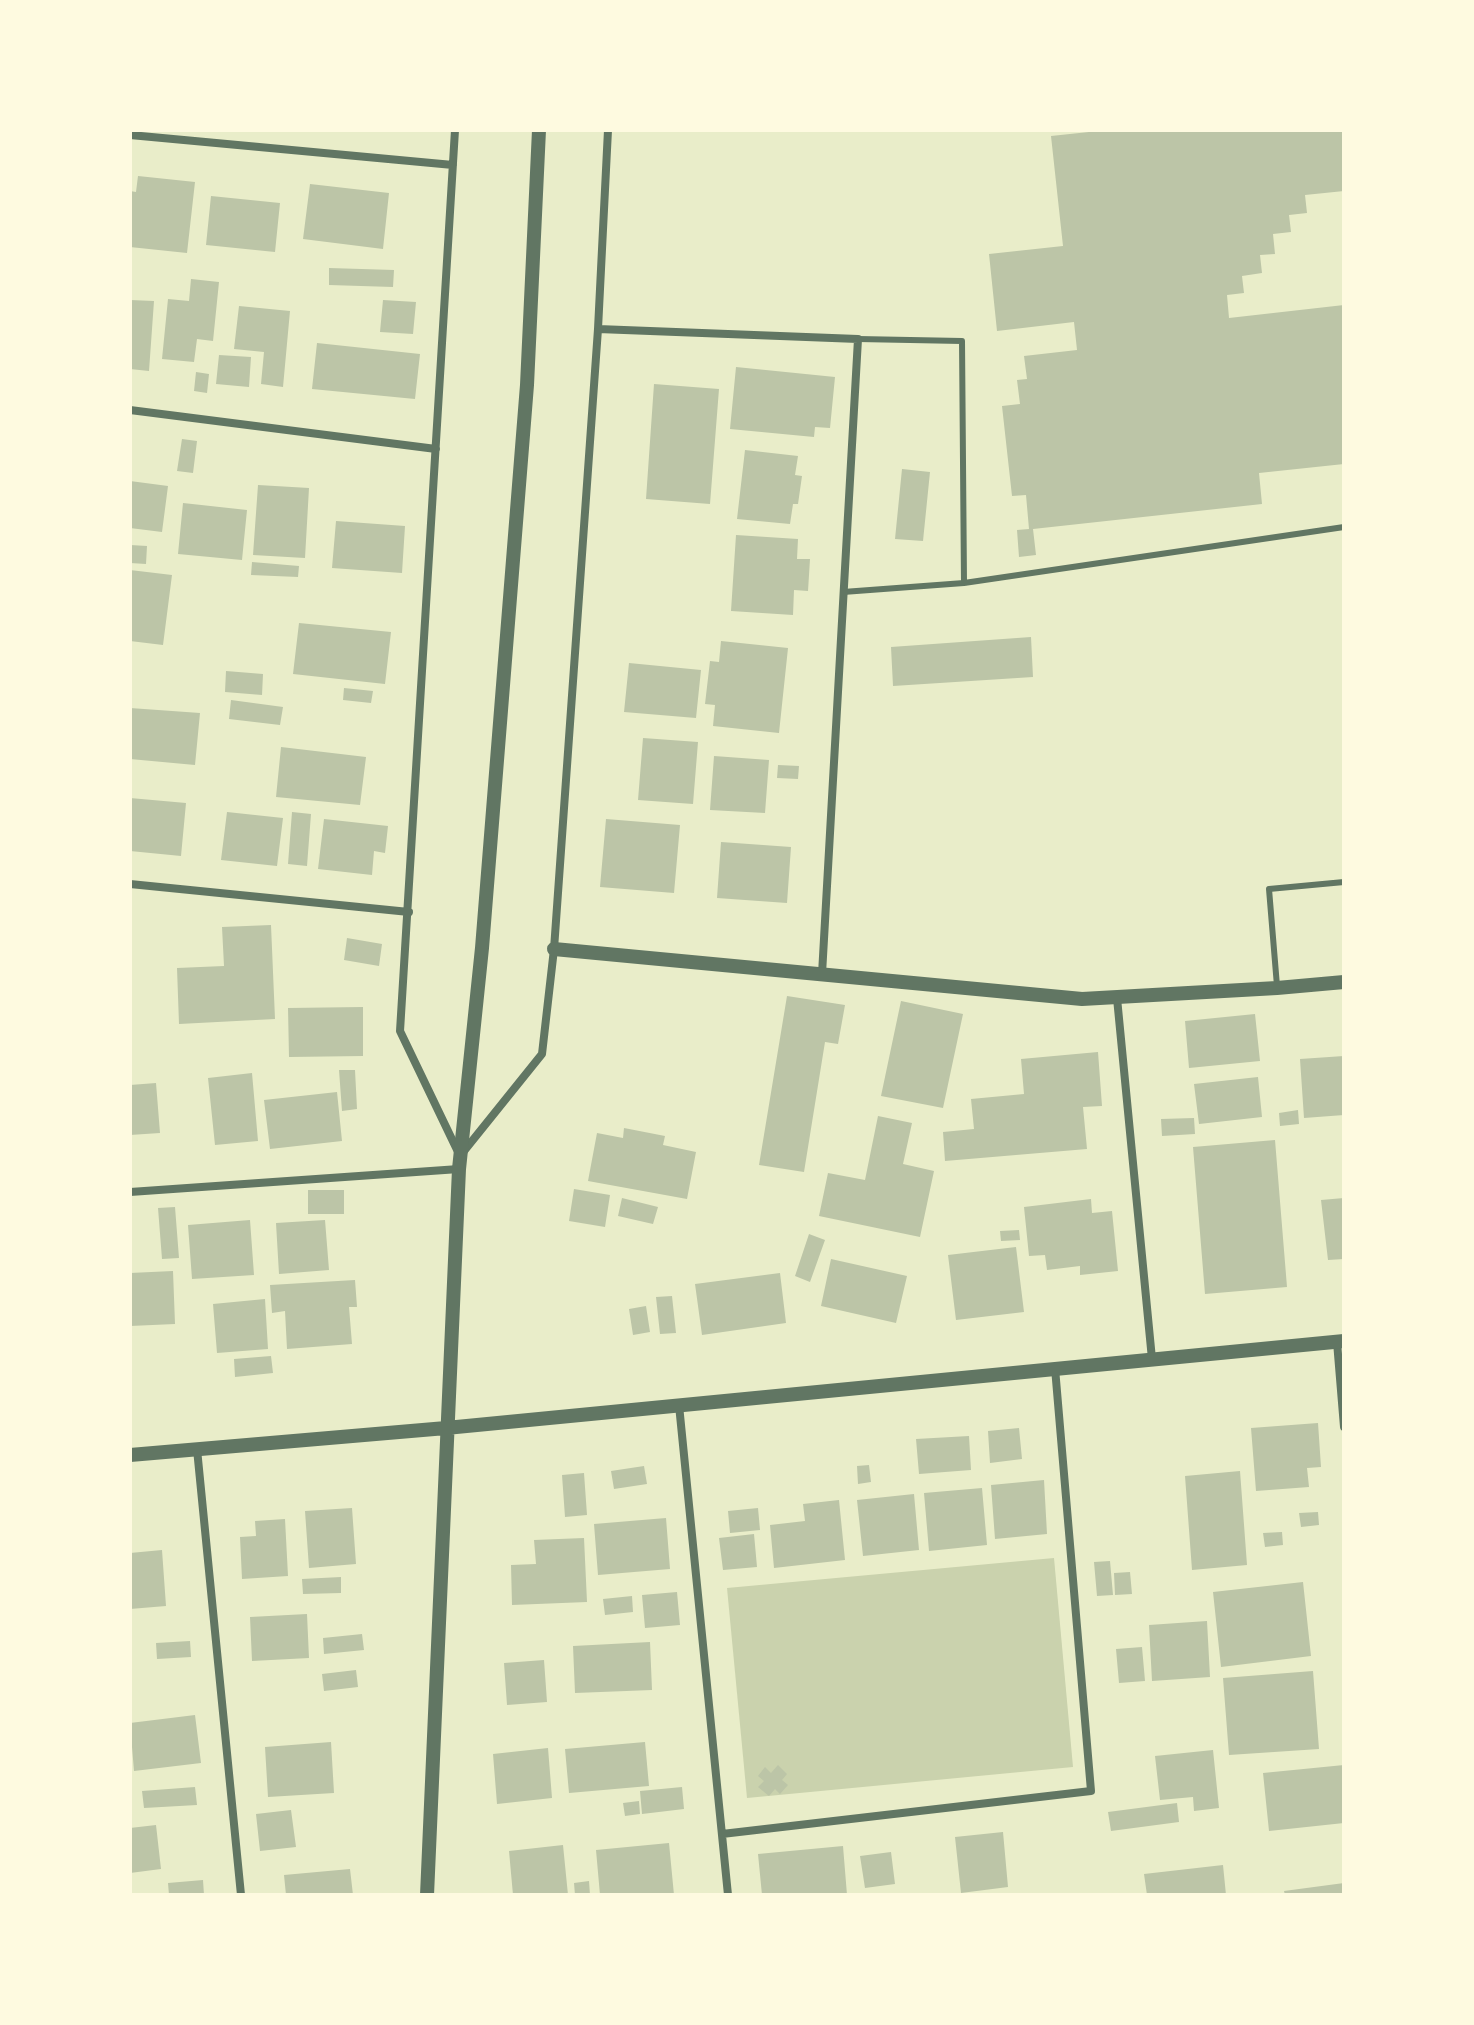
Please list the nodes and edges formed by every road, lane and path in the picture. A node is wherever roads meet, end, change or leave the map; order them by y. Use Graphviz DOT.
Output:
graph roads {
  1 [pos="455,130"];
  2 [pos="539,130"];
  3 [pos="608,130"];
  4 [pos="130,135"];
  5 [pos="453,165"];
  6 [pos="598,329"];
  7 [pos="858,339"];
  8 [pos="130,410"];
  9 [pos="436,449"];
  10 [pos="1344,527"];
  11 [pos="964,583"];
  12 [pos="842,592"];
  13 [pos="1344,882"];
  14 [pos="130,884"];
  15 [pos="409,912"];
  16 [pos="554,949"];
  17 [pos="822,974"];
  18 [pos="1344,982"];
  19 [pos="1277,988"];
  20 [pos="1117,998"];
  21 [pos="460,1162"];
  22 [pos="130,1192"];
  23 [pos="1340,1341"];
  24 [pos="1152,1359"];
  25 [pos="1055,1368"];
  26 [pos="679,1404"];
  27 [pos="1344,1427"];
  28 [pos="446,1428"];
  29 [pos="197,1449"];
  30 [pos="130,1455"];
  31 [pos="722,1834"];
  32 [pos="241,1895"];
  33 [pos="427,1895"];
  34 [pos="728,1895"];
  1 -- 5 [label="street"];
  2 -- 21 [label="street"];
  3 -- 6 [label="street"];
  4 -- 5 [label="street"];
  5 -- 9 [label="street"];
  6 -- 7 [label="street"];
  6 -- 16 [label="street"];
  7 -- 11 [label="lane"];
  7 -- 12 [label="street"];
  8 -- 9 [label="street"];
  9 -- 15 [label="street"];
  10 -- 11 [label="lane"];
  11 -- 12 [label="lane"];
  12 -- 17 [label="street"];
  13 -- 19 [label="lane"];
  14 -- 15 [label="street"];
  15 -- 21 [label="street"];
  16 -- 17 [label="street"];
  16 -- 21 [label="street"];
  17 -- 20 [label="street"];
  18 -- 19 [label="street"];
  19 -- 20 [label="street"];
  20 -- 24 [label="street"];
  21 -- 22 [label="street"];
  21 -- 28 [label="street"];
  23 -- 24 [label="street"];
  23 -- 27 [label="street"];
  24 -- 25 [label="street"];
  25 -- 26 [label="street"];
  25 -- 31 [label="street"];
  26 -- 28 [label="street"];
  26 -- 31 [label="street"];
  28 -- 29 [label="street"];
  28 -- 33 [label="street"];
  29 -- 30 [label="street"];
  29 -- 32 [label="street"];
  31 -- 34 [label="street"];
}
